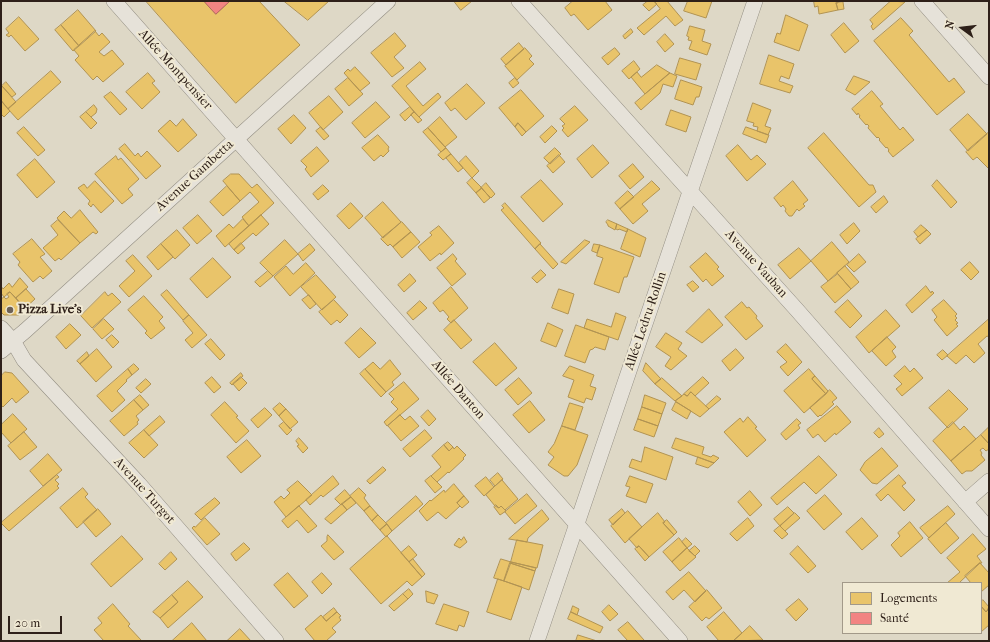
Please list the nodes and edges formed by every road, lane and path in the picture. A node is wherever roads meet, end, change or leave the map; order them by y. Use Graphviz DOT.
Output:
graph roads {
  1 [pos="114,1"];
  2 [pos="388,1"];
  3 [pos="519,1"];
  4 [pos="755,1"];
  5 [pos="922,1"];
  6 [pos="989,76"];
  7 [pos="236,139"];
  8 [pos="690,191"];
  9 [pos="1,328"];
  10 [pos="13,341"];
  11 [pos="1,351"];
  12 [pos="989,481"];
  13 [pos="965,502"];
  14 [pos="577,524"];
  15 [pos="989,529"];
  16 [pos="276,641"];
  17 [pos="537,641"];
  18 [pos="680,641"];
  1 -- 7 [label="street, Allée Montpensier"];
  2 -- 7 [label="street, Avenue Gambetta"];
  3 -- 8 [label="street, Avenue Vauban"];
  4 -- 8 [label="street, Allée Ledru-Rollin"];
  5 -- 6 [label="street"];
  7 -- 10 [label="street, Avenue Gambetta"];
  7 -- 14 [label="street, Allée Danton"];
  8 -- 13 [label="street, Avenue Vauban"];
  8 -- 14 [label="street, Allée Ledru-Rollin"];
  9 -- 10 [label="street, Avenue Turgot"];
  10 -- 11 [label="street, Avenue Gambetta"];
  10 -- 16 [label="street, Avenue Turgot"];
  12 -- 13 [label="street"];
  13 -- 15 [label="street, Avenue Vauban"];
  14 -- 17 [label="street, Allée Ledru-Rollin"];
  14 -- 18 [label="street, Allée Danton"];
}
